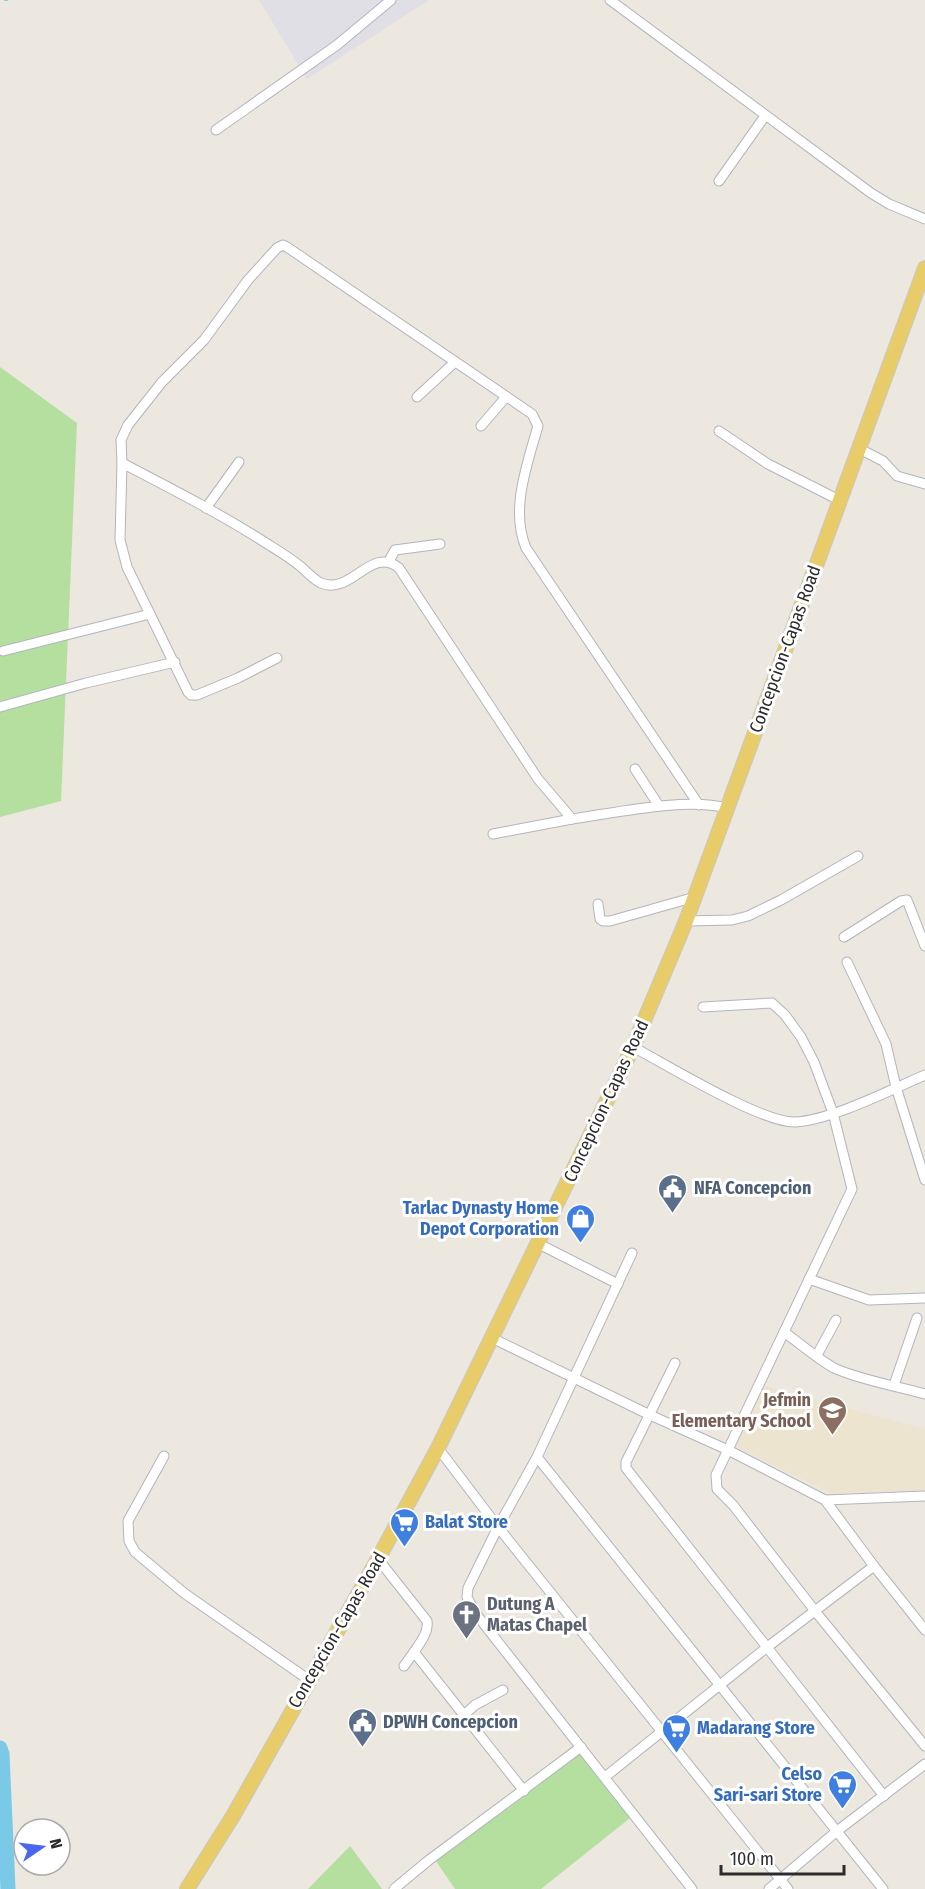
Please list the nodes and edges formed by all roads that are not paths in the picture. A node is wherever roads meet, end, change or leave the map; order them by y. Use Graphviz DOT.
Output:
graph roads {
  1 [pos="391,0"];
  2 [pos="610,0"];
  3 [pos="765,116"];
  4 [pos="216,130"];
  5 [pos="719,181"];
  6 [pos="925,219"];
  7 [pos="925,268"];
  8 [pos="455,362"];
  9 [pos="417,397"];
  10 [pos="506,397"];
  11 [pos="481,426"];
  12 [pos="719,431"];
  13 [pos="858,448"];
  14 [pos="239,462"];
  15 [pos="122,463"];
  16 [pos="925,484"];
  17 [pos="839,500"];
  18 [pos="206,508"];
  19 [pos="440,544"];
  20 [pos="388,561"];
  21 [pos="150,614"];
  22 [pos="3,651"];
  23 [pos="277,658"];
  24 [pos="175,662"];
  25 [pos="0,707"];
  26 [pos="635,770"];
  27 [pos="699,805"];
  28 [pos="659,806"];
  29 [pos="727,808"];
  30 [pos="572,819"];
  31 [pos="493,834"];
  32 [pos="858,856"];
  33 [pos="695,897"];
  34 [pos="598,904"];
  35 [pos="686,921"];
  36 [pos="844,938"];
  37 [pos="925,946"];
  38 [pos="847,962"];
  39 [pos="704,1007"];
  40 [pos="633,1047"];
  41 [pos="925,1075"];
  42 [pos="896,1088"];
  43 [pos="833,1113"];
  44 [pos="925,1180"];
  45 [pos="539,1244"];
  46 [pos="632,1253"];
  47 [pos="809,1279"];
  48 [pos="618,1284"];
  49 [pos="925,1298"];
  50 [pos="917,1318"];
  51 [pos="837,1320"];
  52 [pos="784,1332"];
  53 [pos="492,1338"];
  54 [pos="817,1355"];
  55 [pos="675,1363"];
  56 [pos="574,1377"];
  57 [pos="894,1385"];
  58 [pos="925,1394"];
  59 [pos="650,1416"];
  60 [pos="438,1448"];
  61 [pos="728,1450"];
  62 [pos="164,1456"];
  63 [pos="537,1457"];
  64 [pos="925,1496"];
  65 [pos="825,1500"];
  66 [pos="498,1527"];
  67 [pos="378,1558"];
  68 [pos="874,1566"];
  69 [pos="815,1611"];
  70 [pos="925,1630"];
  71 [pos="766,1648"];
  72 [pos="414,1652"];
  73 [pos="404,1666"];
  74 [pos="309,1680"];
  75 [pos="720,1686"];
  76 [pos="504,1690"];
  77 [pos="464,1715"];
  78 [pos="663,1732"];
  79 [pos="925,1746"];
  80 [pos="581,1747"];
  81 [pos="925,1764"];
  82 [pos="605,1777"];
  83 [pos="524,1791"];
  84 [pos="884,1796"];
  85 [pos="837,1831"];
  86 [pos="781,1880"];
  87 [pos="187,1889"];
  88 [pos="394,1889"];
  89 [pos="692,1889"];
  90 [pos="769,1889"];
  91 [pos="788,1889"];
  92 [pos="883,1889"];
  1 -- 4 [label="street"];
  2 -- 3 [label="street"];
  3 -- 5 [label="street"];
  3 -- 6 [label="street"];
  7 -- 13 [label="main road, Concepcion-Capas Road"];
  8 -- 9 [label="street"];
  8 -- 10 [label="street"];
  8 -- 15 [label="street"];
  10 -- 11 [label="street"];
  10 -- 27 [label="street"];
  12 -- 17 [label="street"];
  13 -- 16 [label="street"];
  13 -- 17 [label="main road, Concepcion-Capas Road"];
  14 -- 18 [label="street"];
  15 -- 18 [label="street"];
  15 -- 21 [label="street"];
  17 -- 29 [label="main road, Concepcion-Capas Road"];
  18 -- 20 [label="street"];
  19 -- 20 [label="street"];
  20 -- 30 [label="street"];
  21 -- 22 [label="street"];
  21 -- 24 [label="street"];
  23 -- 24 [label="street"];
  24 -- 25 [label="street"];
  26 -- 28 [label="street"];
  27 -- 28 [label="street"];
  27 -- 29 [label="street"];
  28 -- 30 [label="street"];
  29 -- 33 [label="main road, Concepcion-Capas Road"];
  30 -- 31 [label="street"];
  32 -- 35 [label="street"];
  33 -- 34 [label="street"];
  33 -- 35 [label="main road, Concepcion-Capas Road"];
  35 -- 40 [label="main road, Concepcion-Capas Road"];
  36 -- 37 [label="street"];
  38 -- 42 [label="street"];
  39 -- 43 [label="street"];
  40 -- 43 [label="street"];
  40 -- 45 [label="main road, Concepcion-Capas Road"];
  41 -- 42 [label="street"];
  42 -- 43 [label="street"];
  42 -- 44 [label="street"];
  43 -- 47 [label="street"];
  45 -- 48 [label="street"];
  45 -- 53 [label="main road, Concepcion-Capas Road"];
  46 -- 48 [label="street"];
  47 -- 49 [label="street"];
  47 -- 52 [label="street"];
  48 -- 56 [label="street"];
  50 -- 57 [label="street"];
  51 -- 54 [label="street"];
  52 -- 54 [label="street"];
  52 -- 61 [label="street"];
  53 -- 56 [label="street"];
  53 -- 60 [label="main road, Concepcion-Capas Road"];
  54 -- 57 [label="street"];
  55 -- 59 [label="street"];
  56 -- 59 [label="street"];
  56 -- 63 [label="street"];
  57 -- 58 [label="street"];
  59 -- 61 [label="street"];
  59 -- 71 [label="street"];
  60 -- 66 [label="street"];
  60 -- 67 [label="main road, Concepcion-Capas Road"];
  61 -- 65 [label="street"];
  61 -- 69 [label="street"];
  62 -- 74 [label="street"];
  63 -- 66 [label="street"];
  63 -- 75 [label="street"];
  64 -- 65 [label="street"];
  65 -- 68 [label="street"];
  66 -- 78 [label="street"];
  66 -- 80 [label="street"];
  67 -- 72 [label="street"];
  67 -- 74 [label="main road, Concepcion-Capas Road"];
  68 -- 69 [label="street"];
  68 -- 70 [label="street"];
  69 -- 71 [label="street"];
  69 -- 79 [label="street"];
  71 -- 75 [label="street"];
  71 -- 84 [label="street"];
  72 -- 73 [label="street"];
  72 -- 77 [label="street"];
  74 -- 87 [label="main road, Concepcion-Capas Road"];
  75 -- 78 [label="street"];
  75 -- 85 [label="street"];
  76 -- 77 [label="street"];
  77 -- 83 [label="street"];
  78 -- 82 [label="street"];
  78 -- 86 [label="street"];
  80 -- 82 [label="street"];
  80 -- 83 [label="street"];
  81 -- 84 [label="street"];
  82 -- 89 [label="street"];
  83 -- 88 [label="street"];
  84 -- 85 [label="street"];
  85 -- 86 [label="street"];
  85 -- 92 [label="street"];
  86 -- 90 [label="street"];
  86 -- 91 [label="street"];
}
